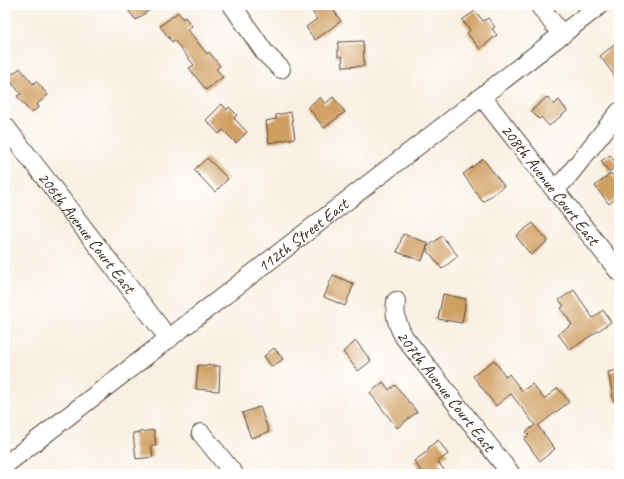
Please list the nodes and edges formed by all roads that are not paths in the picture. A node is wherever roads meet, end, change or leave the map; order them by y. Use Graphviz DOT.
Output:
graph roads {
  1 [pos="232,5"];
  2 [pos="539,5"];
  3 [pos="600,5"];
  4 [pos="562,35"];
  5 [pos="281,69"];
  6 [pos="482,97"];
  7 [pos="619,112"];
  8 [pos="5,126"];
  9 [pos="555,190"];
  10 [pos="619,272"];
  11 [pos="396,301"];
  12 [pos="169,339"];
  13 [pos="201,432"];
  14 [pos="5,466"];
  15 [pos="234,474"];
  16 [pos="511,474"];
  1 -- 5 [label="street"];
  2 -- 4 [label="street"];
  3 -- 4 [label="street, 112th Street East"];
  4 -- 6 [label="street, 112th Street East"];
  6 -- 9 [label="street, 208th Avenue Court East"];
  6 -- 12 [label="street, 112th Street East"];
  7 -- 9 [label="street"];
  8 -- 12 [label="street, 206th Avenue Court East"];
  9 -- 10 [label="street, 208th Avenue Court East"];
  11 -- 16 [label="street, 207th Avenue Court East"];
  12 -- 14 [label="street, 112th Street East"];
  13 -- 15 [label="street"];
}
